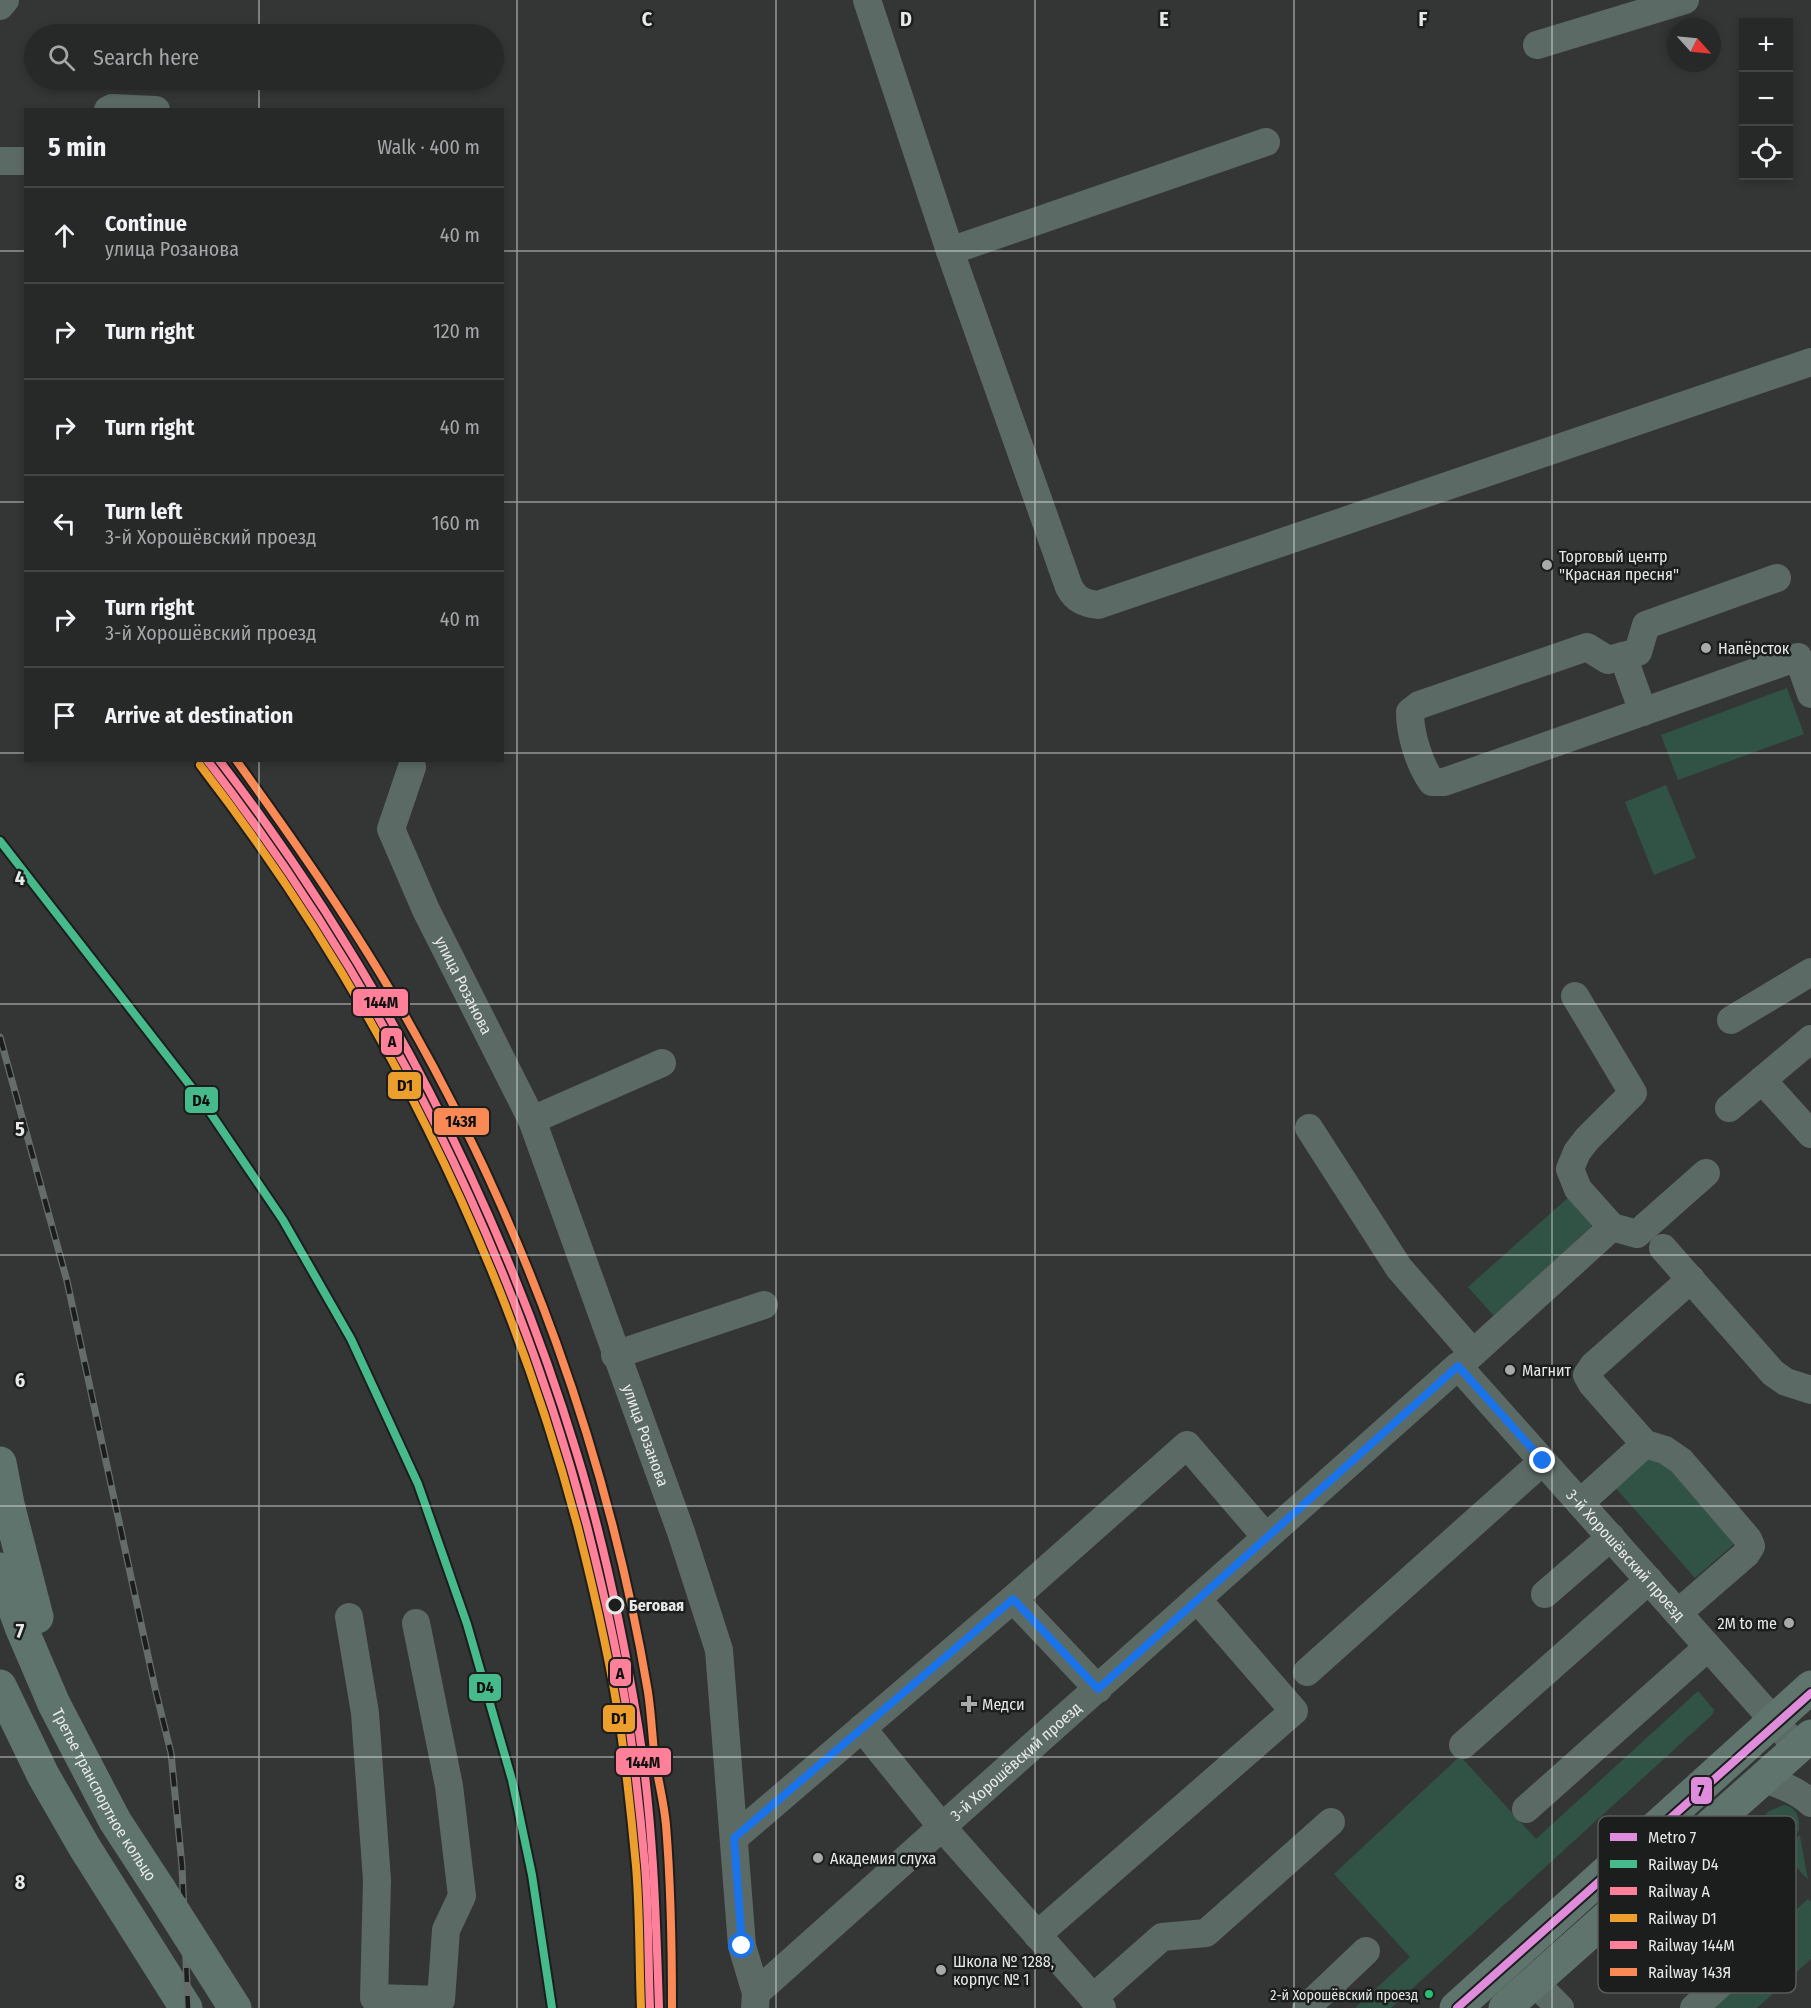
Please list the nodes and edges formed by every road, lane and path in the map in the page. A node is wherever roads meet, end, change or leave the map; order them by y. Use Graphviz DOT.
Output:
graph roads {
  1 [pos="5,0"];
  2 [pos="867,0"];
  3 [pos="1685,0"];
  4 [pos="0,6"];
  5 [pos="1537,45"];
  6 [pos="1266,142"];
  7 [pos="0,161"];
  8 [pos="24,161"];
  9 [pos="950,251"];
  10 [pos="1811,362"];
  11 [pos="1778,578"];
  12 [pos="1623,656"];
  13 [pos="1811,693"];
  14 [pos="1643,712"];
  15 [pos="412,767"];
  16 [pos="1811,972"];
  17 [pos="1575,996"];
  18 [pos="1731,1020"];
  19 [pos="1811,1039"];
  20 [pos="662,1063"];
  21 [pos="1762,1080"];
  22 [pos="1729,1108"];
  23 [pos="532,1120"];
  24 [pos="1309,1128"];
  25 [pos="1811,1134"];
  26 [pos="1706,1173"];
  27 [pos="1612,1227"];
  28 [pos="1663,1248"];
  29 [pos="1691,1279"];
  30 [pos="764,1305"];
  31 [pos="615,1355"];
  32 [pos="1466,1360"];
  33 [pos="1811,1390"];
  34 [pos="1645,1444"];
  35 [pos="1543,1461"];
  36 [pos="0,1463"];
  37 [pos="1580,1503"];
  38 [pos="1266,1537"];
  39 [pos="1611,1537"];
  40 [pos="0,1569"];
  41 [pos="1648,1580"];
  42 [pos="1545,1594"];
  43 [pos="1013,1599"];
  44 [pos="1197,1599"];
  45 [pos="1678,1612"];
  46 [pos="349,1617"];
  47 [pos="416,1623"];
  48 [pos="1708,1647"];
  49 [pos="1307,1672"];
  50 [pos="0,1686"];
  51 [pos="1811,1687"];
  52 [pos="1098,1689"];
  53 [pos="1789,1714"];
  54 [pos="862,1728"];
  55 [pos="1805,1742"];
  56 [pos="1463,1745"];
  57 [pos="90,1772"];
  58 [pos="1765,1779"];
  59 [pos="1811,1803"];
  60 [pos="1526,1809"];
  61 [pos="1673,1816"];
  62 [pos="1723,1816"];
  63 [pos="1331,1822"];
  64 [pos="942,1827"];
  65 [pos="734,1838"];
  66 [pos="1598,1883"];
  67 [pos="1598,1926"];
  68 [pos="1037,1935"];
  69 [pos="1366,1951"];
  70 [pos="1534,1982"];
  71 [pos="1710,1993"];
  72 [pos="756,2001"];
  73 [pos="1097,2003"];
  74 [pos="186,2008"];
  75 [pos="235,2008"];
  76 [pos="1306,2008"];
  77 [pos="1456,2008"];
  78 [pos="1505,2008"];
  79 [pos="1560,2008"];
  80 [pos="1694,2008"];
  1 -- 4 [label="street"];
  2 -- 9 [label="street"];
  3 -- 5 [label="street"];
  6 -- 9 [label="street"];
  7 -- 8 [label="street"];
  9 -- 10 [label="street"];
  11 -- 12 [label="street"];
  12 -- 14 [label="street"];
  12 -- 14 [label="street"];
  13 -- 14 [label="street"];
  15 -- 23 [label="street, улица Розанова"];
  16 -- 18 [label="street"];
  17 -- 27 [label="street"];
  19 -- 21 [label="street"];
  20 -- 23 [label="street"];
  21 -- 22 [label="street"];
  21 -- 25 [label="street"];
  23 -- 31 [label="street, улица Розанова"];
  24 -- 32 [label="street"];
  26 -- 27 [label="street"];
  27 -- 32 [label="street"];
  28 -- 29 [label="street"];
  29 -- 33 [label="street"];
  29 -- 34 [label="street"];
  30 -- 31 [label="street"];
  31 -- 65 [label="street, улица Розанова"];
  32 -- 35 [label="street, 3-й Хорошёвский проезд"];
  32 -- 38 [label="street, 3-й Хорошёвский проезд"];
  34 -- 37 [label="street"];
  34 -- 45 [label="street"];
  35 -- 37 [label="street, 3-й Хорошёвский проезд"];
  35 -- 49 [label="street"];
  36 -- 57 [label="main road"];
  37 -- 39 [label="street, 3-й Хорошёвский проезд"];
  38 -- 43 [label="street"];
  38 -- 44 [label="street, 3-й Хорошёвский проезд"];
  39 -- 41 [label="street, 3-й Хорошёвский проезд"];
  39 -- 42 [label="street"];
  40 -- 57 [label="main road, Третье транспортное кольцо"];
  41 -- 45 [label="street, 3-й Хорошёвский проезд"];
  41 -- 56 [label="street"];
  43 -- 52 [label="street"];
  43 -- 54 [label="street"];
  44 -- 52 [label="street, 3-й Хорошёвский проезд"];
  44 -- 68 [label="street"];
  45 -- 48 [label="street, 3-й Хорошёвский проезд"];
  46 -- 47 [label="street"];
  48 -- 53 [label="street, 3-й Хорошёвский проезд"];
  48 -- 60 [label="street"];
  50 -- 74 [label="main road"];
  51 -- 53 [label="main road"];
  52 -- 64 [label="street, 3-й Хорошёвский проезд"];
  53 -- 55 [label="street, 3-й Хорошёвский проезд"];
  53 -- 61 [label="main road"];
  54 -- 64 [label="street"];
  54 -- 65 [label="street"];
  55 -- 58 [label="main road"];
  57 -- 75 [label="main road, Третье транспортное кольцо, bridge"];
  58 -- 59 [label="street"];
  58 -- 62 [label="main road"];
  63 -- 73 [label="street"];
  64 -- 68 [label="street"];
  64 -- 72 [label="street, 3-й Хорошёвский проезд"];
  65 -- 72 [label="street, улица Розанова"];
  66 -- 77 [label="main road"];
  67 -- 70 [label="main road"];
  68 -- 73 [label="street"];
  69 -- 76 [label="street"];
  70 -- 78 [label="main road"];
  70 -- 79 [label="street"];
  71 -- 80 [label="street"];
}
